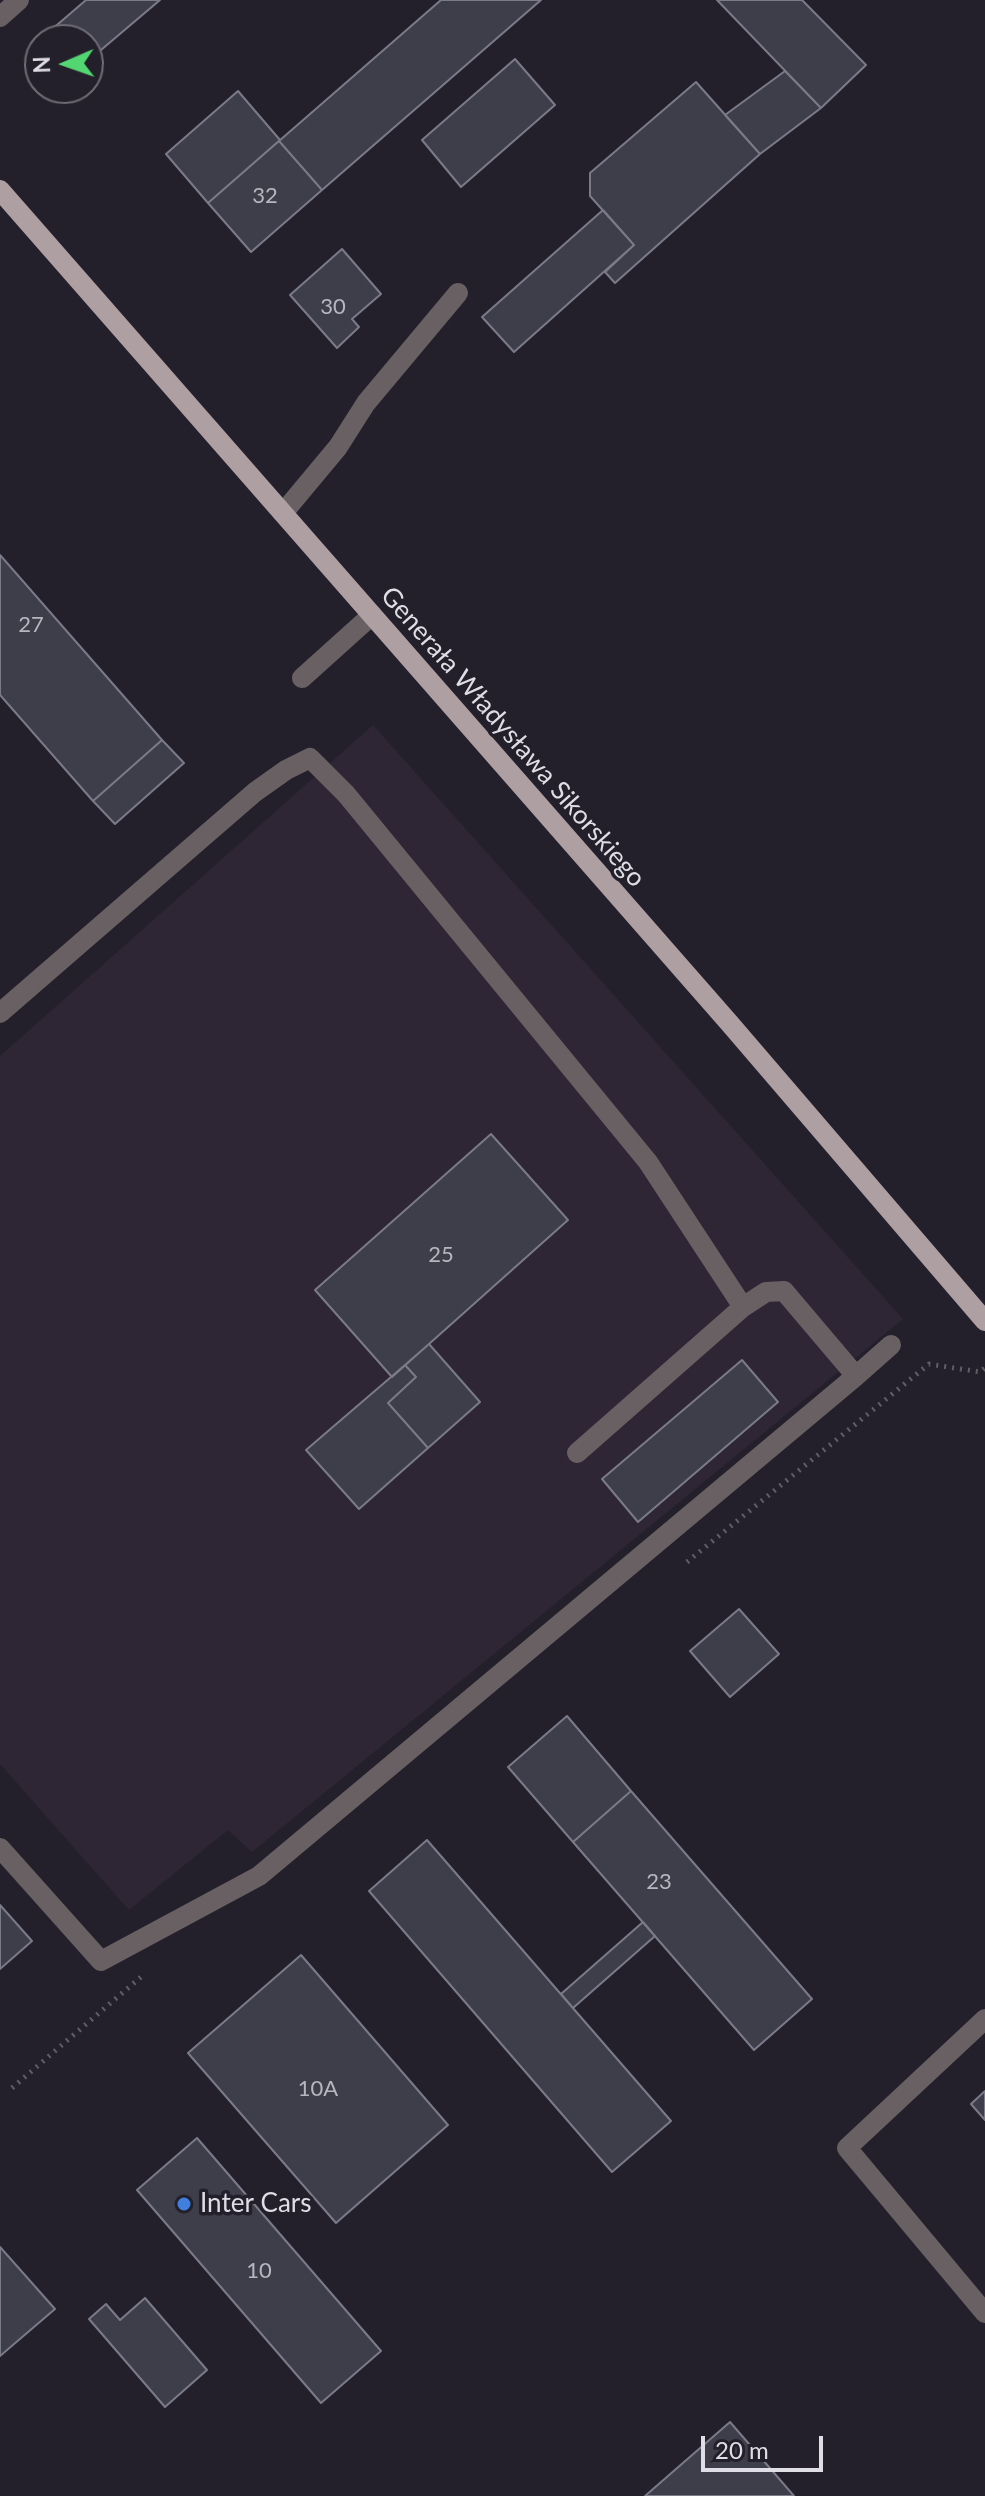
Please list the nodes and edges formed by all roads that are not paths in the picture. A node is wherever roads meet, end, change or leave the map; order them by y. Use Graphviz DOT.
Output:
graph roads {
  1 [pos="19,0"];
  2 [pos="0,17"];
  3 [pos="0,190"];
  4 [pos="458,293"];
  5 [pos="283,513"];
  6 [pos="372,615"];
  7 [pos="302,678"];
  8 [pos="0,1013"];
  9 [pos="743,1307"];
  10 [pos="985,1321"];
  11 [pos="891,1345"];
  12 [pos="856,1376"];
  13 [pos="577,1453"];
  14 [pos="0,1848"];
  15 [pos="985,2019"];
  16 [pos="985,2313"];
  1 -- 2 [label="lane"];
  3 -- 5 [label="main road, Generała Władysława Sikorskiego"];
  4 -- 5 [label="lane"];
  5 -- 6 [label="main road, Generała Władysława Sikorskiego"];
  6 -- 7 [label="lane"];
  6 -- 10 [label="main road, Generała Władysława Sikorskiego"];
  8 -- 9 [label="lane"];
  9 -- 12 [label="lane"];
  9 -- 13 [label="lane"];
  11 -- 12 [label="lane"];
  12 -- 14 [label="lane"];
  15 -- 16 [label="lane"];
}
